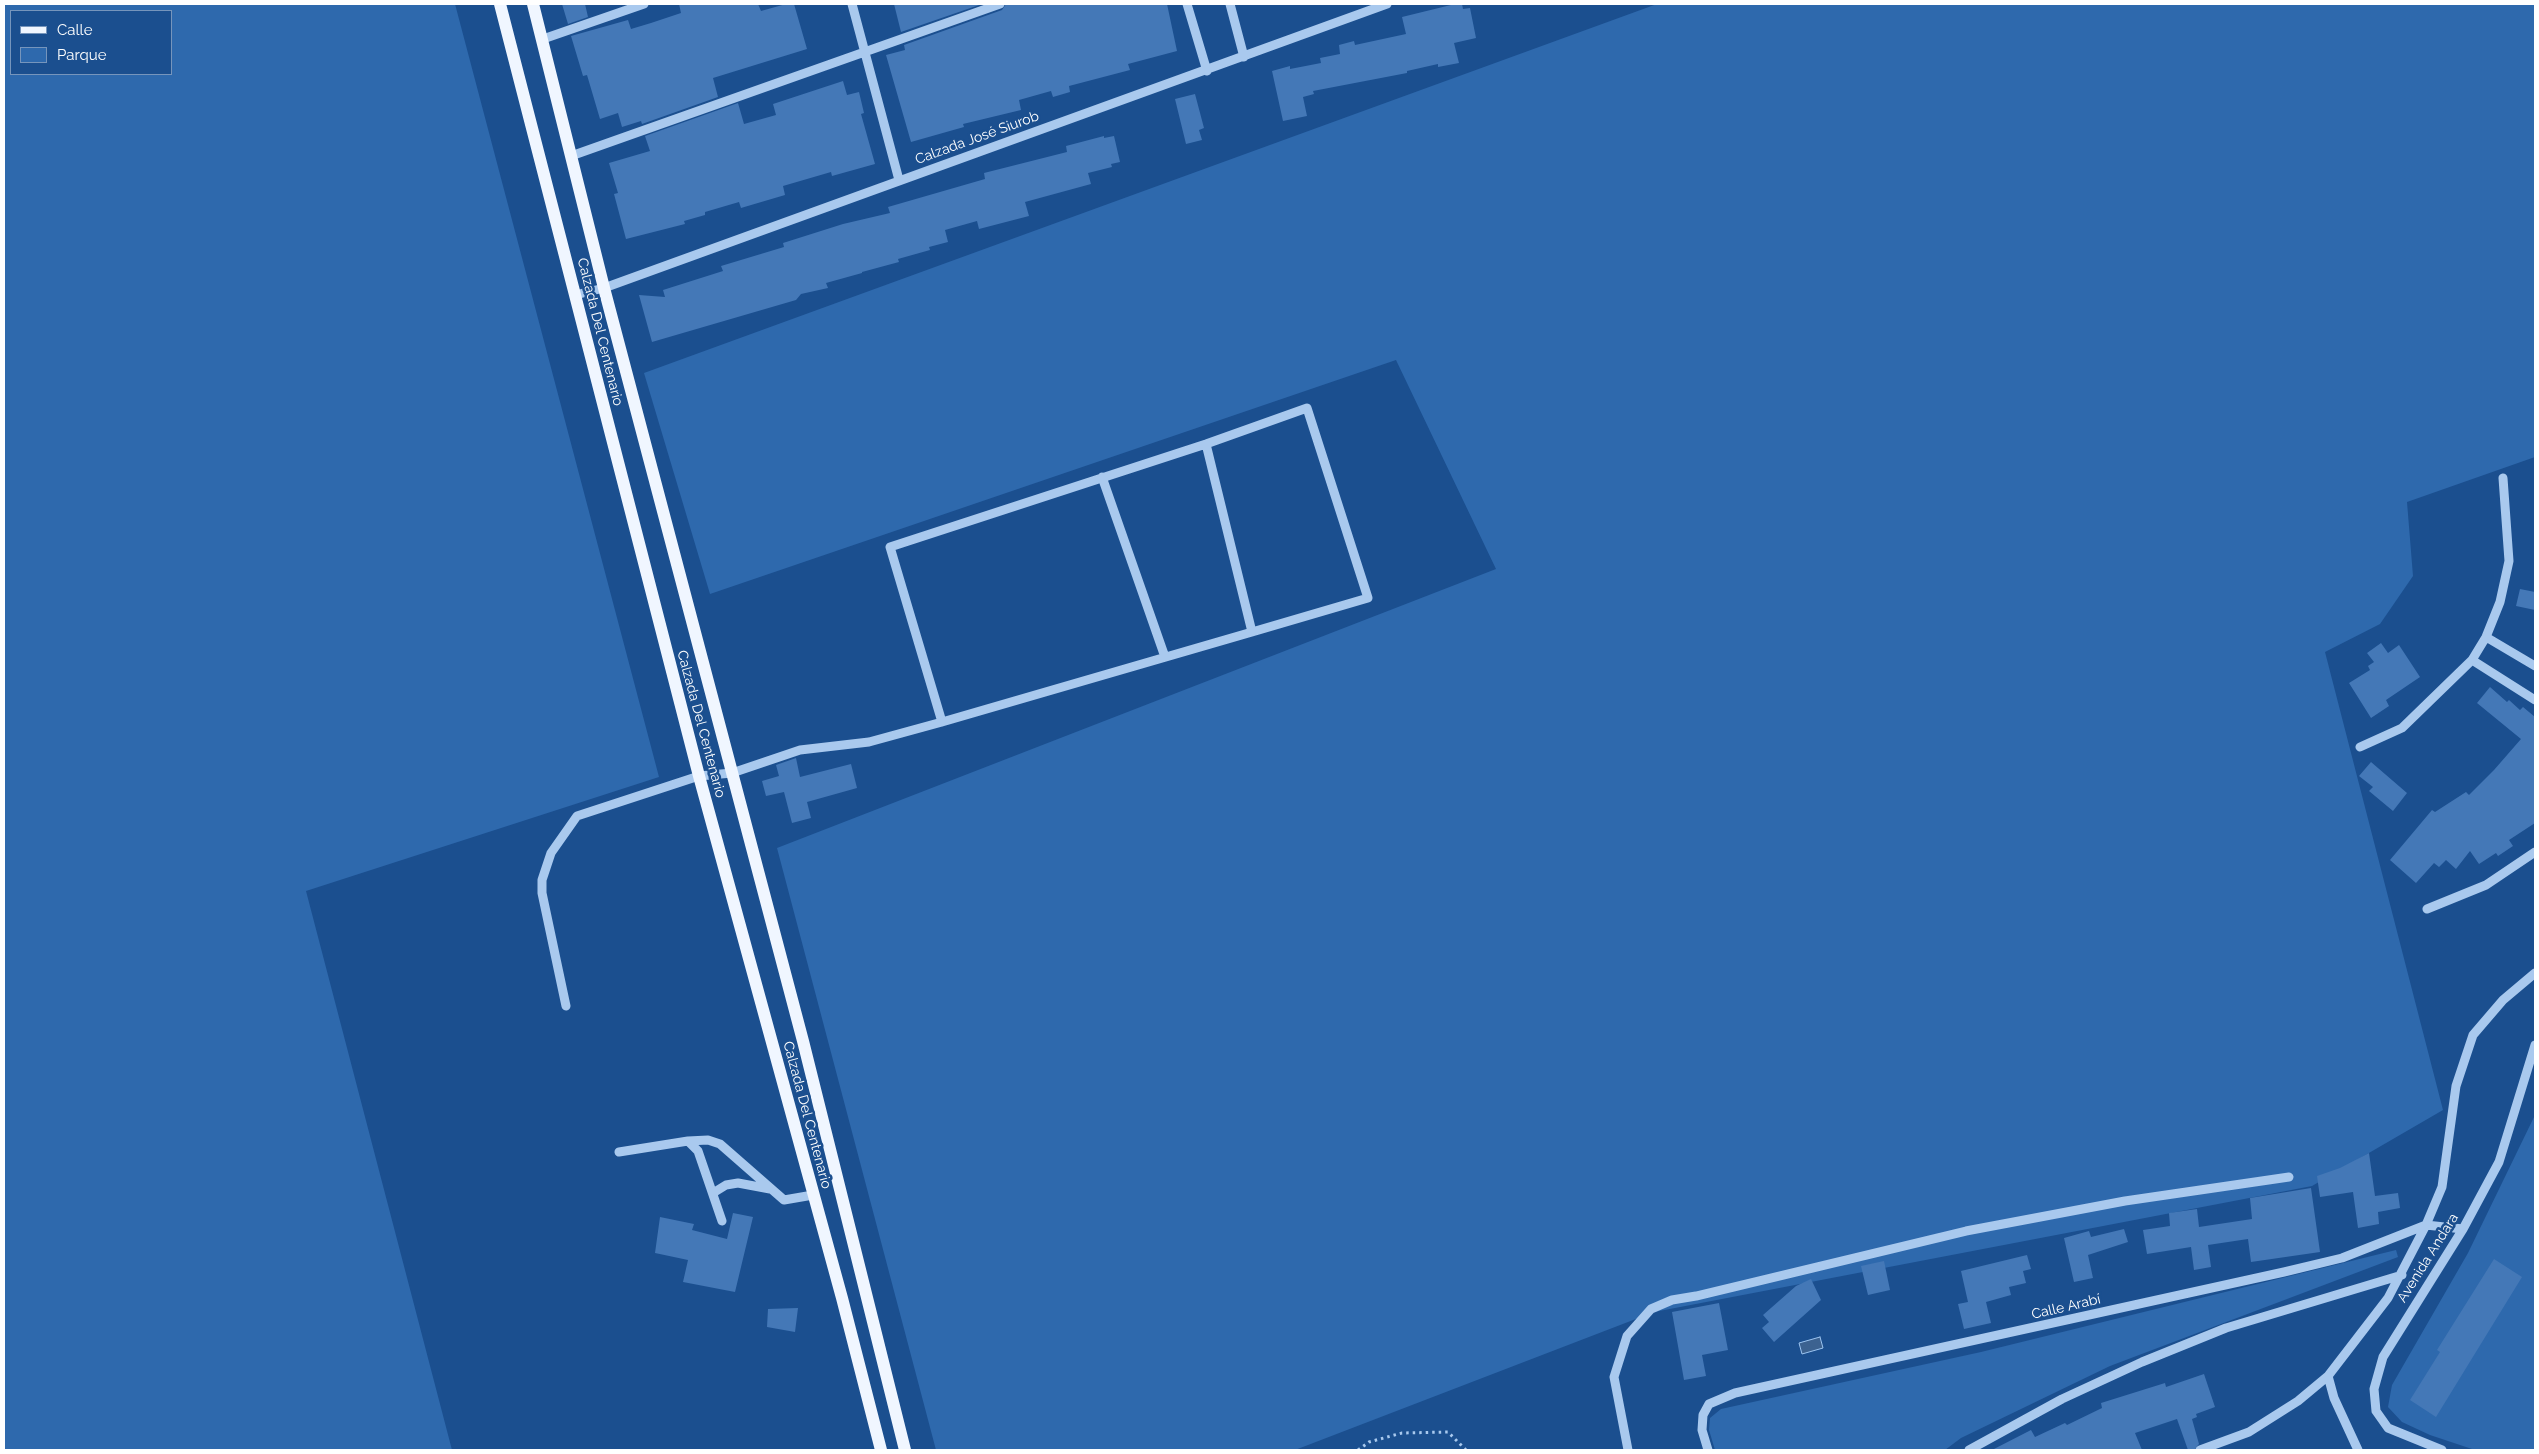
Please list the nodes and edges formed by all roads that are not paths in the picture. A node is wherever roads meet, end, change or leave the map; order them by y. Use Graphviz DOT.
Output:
graph roads {
  1 [pos="500,4"];
  2 [pos="534,4"];
  3 [pos="644,4"];
  4 [pos="852,4"];
  5 [pos="1000,4"];
  6 [pos="1187,4"];
  7 [pos="1230,4"];
  8 [pos="1387,4"];
  9 [pos="543,39"];
  10 [pos="865,51"];
  11 [pos="1244,57"];
  12 [pos="1207,70"];
  13 [pos="571,156"];
  14 [pos="899,180"];
  15 [pos="604,288"];
  16 [pos="575,295"];
  17 [pos="1206,444"];
  18 [pos="1102,476"];
  19 [pos="2503,478"];
  20 [pos="1252,632"];
  21 [pos="2486,637"];
  22 [pos="1165,657"];
  23 [pos="2472,660"];
  24 [pos="2535,666"];
  25 [pos="2535,700"];
  26 [pos="942,722"];
  27 [pos="2360,747"];
  28 [pos="732,773"];
  29 [pos="699,776"];
  30 [pos="2535,852"];
  31 [pos="2427,909"];
  32 [pos="2535,973"];
  33 [pos="566,1006"];
  34 [pos="2535,1045"];
  35 [pos="688,1141"];
  36 [pos="619,1152"];
  37 [pos="2289,1177"];
  38 [pos="771,1189"];
  39 [pos="713,1193"];
  40 [pos="813,1194"];
  41 [pos="722,1221"];
  42 [pos="2426,1225"];
  43 [pos="2463,1229"];
  44 [pos="2402,1274"];
  45 [pos="2328,1376"];
  46 [pos="880,1450"];
  47 [pos="905,1450"];
  48 [pos="1628,1450"];
  49 [pos="1708,1450"];
  50 [pos="1969,1450"];
  51 [pos="2200,1450"];
  52 [pos="2358,1450"];
  53 [pos="2442,1450"];
  1 -- 16 [label="main road, Calzada Del Centenario"];
  2 -- 9 [label="main road, Calzada Del Centenario"];
  3 -- 9 [label="street"];
  4 -- 10 [label="street"];
  5 -- 10 [label="street"];
  6 -- 12 [label="street"];
  7 -- 11 [label="street"];
  8 -- 11 [label="street, Calzada José Siurob"];
  9 -- 13 [label="main road, Calzada Del Centenario"];
  10 -- 13 [label="street"];
  10 -- 14 [label="street"];
  11 -- 12 [label="street, Calzada José Siurob"];
  12 -- 14 [label="street, Calzada José Siurob"];
  13 -- 15 [label="main road, Calzada Del Centenario"];
  14 -- 15 [label="street, Calzada José Siurob"];
  15 -- 16 [label="street, Calzada José Siurob"];
  15 -- 28 [label="main road, Calzada Del Centenario"];
  16 -- 29 [label="main road, Calzada Del Centenario"];
  17 -- 18 [label="street"];
  17 -- 20 [label="street"];
  17 -- 20 [label="street"];
  18 -- 22 [label="street"];
  18 -- 26 [label="street"];
  19 -- 21 [label="street"];
  20 -- 22 [label="street"];
  21 -- 23 [label="street"];
  21 -- 24 [label="street"];
  22 -- 26 [label="street"];
  23 -- 25 [label="street"];
  23 -- 27 [label="street"];
  26 -- 28 [label="street"];
  28 -- 29 [label="street"];
  28 -- 47 [label="main road, Calzada Del Centenario"];
  29 -- 33 [label="street"];
  29 -- 40 [label="main road, Calzada Del Centenario"];
  30 -- 31 [label="street"];
  32 -- 42 [label="street, Avenida Andara"];
  34 -- 43 [label="street, Avenida Andara"];
  35 -- 36 [label="street"];
  35 -- 38 [label="street"];
  35 -- 39 [label="street"];
  37 -- 48 [label="street"];
  38 -- 39 [label="street"];
  38 -- 40 [label="street"];
  39 -- 41 [label="street"];
  40 -- 46 [label="main road, Calzada Del Centenario"];
  42 -- 43 [label="street"];
  42 -- 44 [label="street, Avenida Andara"];
  42 -- 49 [label="street, Calle Arabí"];
  43 -- 53 [label="street, Avenida Andara"];
  44 -- 45 [label="street, Avenida Andara"];
  44 -- 50 [label="street"];
  45 -- 51 [label="street, Avenida Andara"];
  45 -- 52 [label="street"];
}
